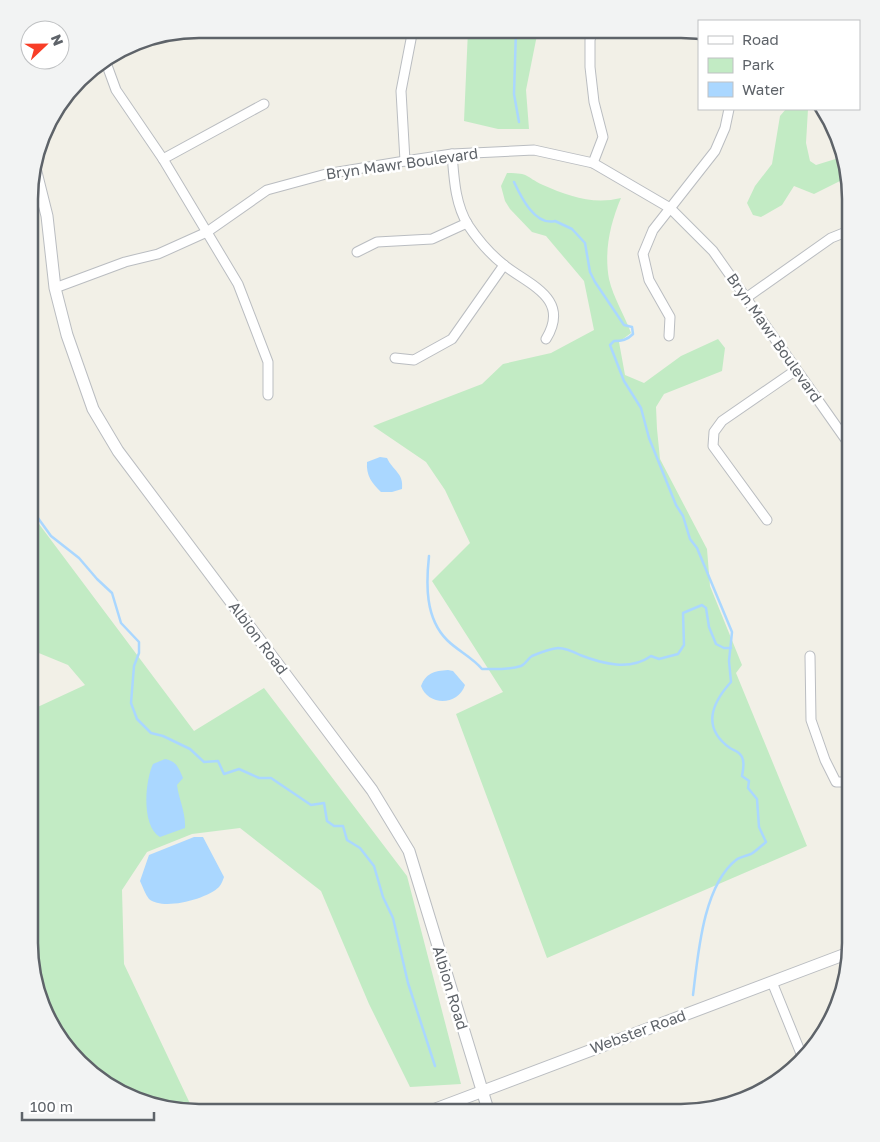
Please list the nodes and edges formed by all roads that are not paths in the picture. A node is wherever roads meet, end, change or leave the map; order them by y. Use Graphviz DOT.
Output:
graph roads {
  1 [pos="411,38"];
  2 [pos="591,38"];
  3 [pos="107,66"];
  4 [pos="264,104"];
  5 [pos="729,110"];
  6 [pos="452,154"];
  7 [pos="163,160"];
  8 [pos="405,161"];
  9 [pos="592,164"];
  10 [pos="39,183"];
  11 [pos="670,208"];
  12 [pos="467,222"];
  13 [pos="206,232"];
  14 [pos="842,233"];
  15 [pos="357,252"];
  16 [pos="504,265"];
  17 [pos="55,288"];
  18 [pos="746,298"];
  19 [pos="669,336"];
  20 [pos="546,339"];
  21 [pos="395,358"];
  22 [pos="796,370"];
  23 [pos="268,395"];
  24 [pos="842,434"];
  25 [pos="766,520"];
  26 [pos="810,656"];
  27 [pos="842,782"];
  28 [pos="842,955"];
  29 [pos="772,982"];
  30 [pos="801,1052"];
  31 [pos="481,1090"];
  32 [pos="445,1104"];
  33 [pos="486,1104"];
  1 -- 8 [label="street"];
  2 -- 9 [label="street"];
  3 -- 7 [label="street"];
  4 -- 7 [label="street"];
  5 -- 11 [label="street"];
  6 -- 8 [label="street, Bryn Mawr Boulevard"];
  6 -- 9 [label="street, Bryn Mawr Boulevard"];
  6 -- 12 [label="street"];
  7 -- 13 [label="street"];
  8 -- 13 [label="street, Bryn Mawr Boulevard"];
  9 -- 11 [label="street, Bryn Mawr Boulevard"];
  10 -- 17 [label="street, Albion Road"];
  11 -- 18 [label="street, Bryn Mawr Boulevard"];
  11 -- 19 [label="street"];
  12 -- 15 [label="street"];
  12 -- 16 [label="street"];
  13 -- 17 [label="street, Bryn Mawr Boulevard"];
  13 -- 23 [label="street"];
  14 -- 18 [label="street"];
  16 -- 20 [label="street"];
  16 -- 21 [label="street"];
  17 -- 31 [label="street, Albion Road"];
  18 -- 22 [label="street, Bryn Mawr Boulevard"];
  22 -- 24 [label="street, Bryn Mawr Boulevard"];
  22 -- 25 [label="street"];
  26 -- 27 [label="street"];
  28 -- 29 [label="street, Webster Road"];
  29 -- 30 [label="street"];
  29 -- 31 [label="street, Webster Road"];
  31 -- 32 [label="street, Webster Road"];
  31 -- 33 [label="street, Albion Road"];
}
